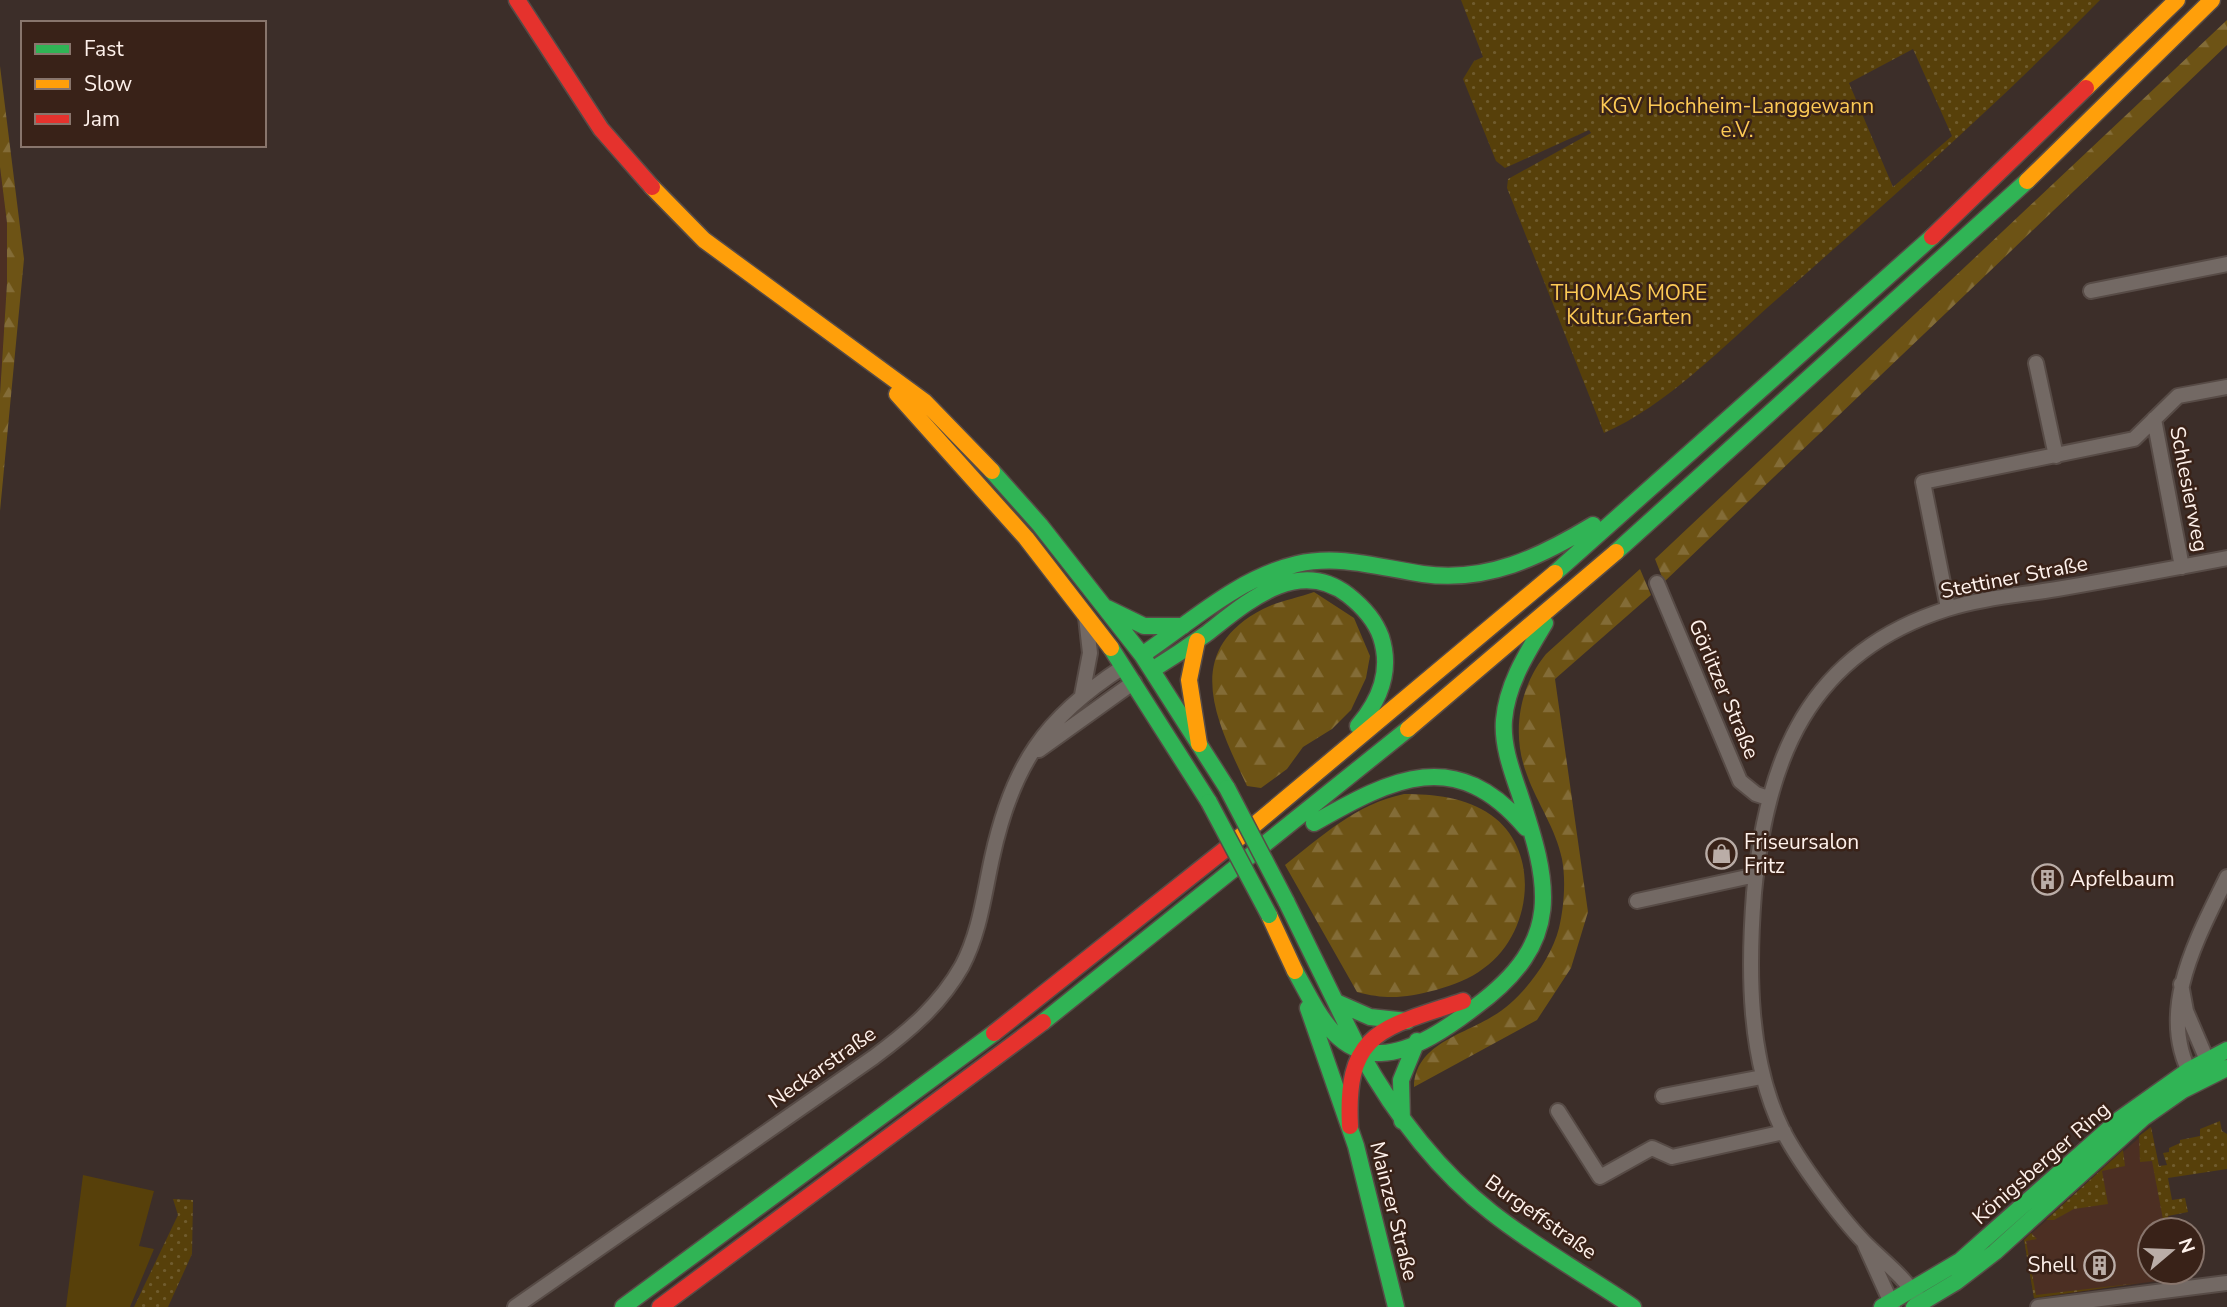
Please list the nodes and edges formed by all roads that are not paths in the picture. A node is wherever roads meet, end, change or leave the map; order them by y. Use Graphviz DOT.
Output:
graph roads {
  1 [pos="517,0"];
  2 [pos="2177,0"];
  3 [pos="2212,0"];
  4 [pos="2227,264"];
  5 [pos="2091,291"];
  6 [pos="856,352"];
  7 [pos="2036,363"];
  8 [pos="2227,387"];
  9 [pos="2154,419"];
  10 [pos="2056,456"];
  11 [pos="1658,484"];
  12 [pos="2227,558"];
  13 [pos="2182,567"];
  14 [pos="1657,583"];
  15 [pos="1554,607"];
  16 [pos="1107,608"];
  17 [pos="1948,608"];
  18 [pos="1085,613"];
  19 [pos="1183,626"];
  20 [pos="1197,641"];
  21 [pos="1142,655"];
  22 [pos="1124,667"];
  23 [pos="1152,670"];
  24 [pos="1134,682"];
  25 [pos="1083,695"];
  26 [pos="1199,744"];
  27 [pos="1026,763"];
  28 [pos="1316,774"];
  29 [pos="1768,798"];
  30 [pos="1537,848"];
  31 [pos="1255,856"];
  32 [pos="1756,875"];
  33 [pos="2227,879"];
  34 [pos="1637,901"];
  35 [pos="1295,971"];
  36 [pos="1503,984"];
  37 [pos="2181,984"];
  38 [pos="1336,1002"];
  39 [pos="1407,1021"];
  40 [pos="1417,1041"];
  41 [pos="2227,1050"];
  42 [pos="1360,1052"];
  43 [pos="2207,1060"];
  44 [pos="2227,1068"];
  45 [pos="2188,1069"];
  46 [pos="1762,1077"];
  47 [pos="2196,1083"];
  48 [pos="1663,1096"];
  49 [pos="1558,1111"];
  50 [pos="1402,1121"];
  51 [pos="1350,1126"];
  52 [pos="1784,1132"];
  53 [pos="1863,1241"];
  54 [pos="2227,1283"];
  55 [pos="1919,1302"];
  56 [pos="1888,1306"];
  57 [pos="514,1307"];
  58 [pos="623,1307"];
  59 [pos="660,1307"];
  60 [pos="1396,1307"];
  61 [pos="1633,1307"];
  62 [pos="2038,1307"];
  1 -- 6 [label="main road"];
  2 -- 11 [label="main road"];
  3 -- 15 [label="main road"];
  4 -- 5 [label="street"];
  6 -- 16 [label="main road"];
  6 -- 18 [label="main road"];
  7 -- 10 [label="street"];
  8 -- 9 [label="street, Schlesierweg"];
  9 -- 10 [label="street, Schlesierweg"];
  9 -- 13 [label="street, Schlesierweg"];
  10 -- 17 [label="street, Schlesierweg"];
  11 -- 19 [label="main road"];
  11 -- 28 [label="main road"];
  12 -- 13 [label="street, Stettiner Straße"];
  13 -- 17 [label="street, Stettiner Straße"];
  14 -- 29 [label="street, Görlitzer Straße"];
  15 -- 30 [label="main road"];
  15 -- 31 [label="main road"];
  16 -- 19 [label="main road"];
  16 -- 21 [label="main road"];
  17 -- 29 [label="street, Stettiner Straße"];
  18 -- 22 [label="main road"];
  18 -- 25 [label="street"];
  19 -- 21 [label="main road"];
  20 -- 23 [label="main road"];
  20 -- 26 [label="main road"];
  20 -- 28 [label="main road"];
  21 -- 22 [label="main road"];
  21 -- 23 [label="main road"];
  22 -- 24 [label="main road"];
  22 -- 25 [label="street, Neckarstraße"];
  23 -- 24 [label="main road"];
  23 -- 26 [label="main road"];
  24 -- 27 [label="street, Neckarstraße"];
  24 -- 35 [label="main road, bridge"];
  25 -- 27 [label="street, Neckarstraße"];
  26 -- 38 [label="main road, bridge"];
  27 -- 57 [label="street, Neckarstraße"];
  28 -- 58 [label="main road"];
  29 -- 32 [label="street, Stettiner Straße"];
  30 -- 31 [label="main road"];
  30 -- 36 [label="main road"];
  31 -- 59 [label="main road"];
  32 -- 34 [label="street"];
  32 -- 46 [label="street, Stettiner Straße"];
  33 -- 37 [label="street"];
  35 -- 42 [label="main road"];
  35 -- 51 [label="main road"];
  36 -- 39 [label="main road"];
  36 -- 40 [label="main road"];
  37 -- 43 [label="street"];
  37 -- 45 [label="street"];
  38 -- 39 [label="main road"];
  38 -- 42 [label="main road"];
  39 -- 42 [label="main road"];
  40 -- 42 [label="main road"];
  40 -- 50 [label="main road"];
  41 -- 43 [label="main road, Königsberger Ring"];
  42 -- 50 [label="main road, Burgeffstraße"];
  42 -- 51 [label="main road"];
  43 -- 45 [label="main road, Königsberger Ring"];
  43 -- 47 [label="street"];
  44 -- 47 [label="main road, Königsberger Ring"];
  45 -- 47 [label="street"];
  45 -- 55 [label="main road, Königsberger Ring"];
  46 -- 48 [label="street"];
  46 -- 52 [label="street, Stettiner Straße"];
  47 -- 55 [label="main road, Königsberger Ring"];
  49 -- 52 [label="street"];
  50 -- 61 [label="main road, Burgeffstraße"];
  51 -- 60 [label="main road, Mainzer Straße"];
  52 -- 53 [label="street, Stettiner Straße"];
  53 -- 55 [label="street, Stettiner Straße"];
  53 -- 56 [label="street, Stettiner Straße"];
  54 -- 62 [label="street"];
  55 -- 56 [label="main road, Königsberger Ring"];
}
